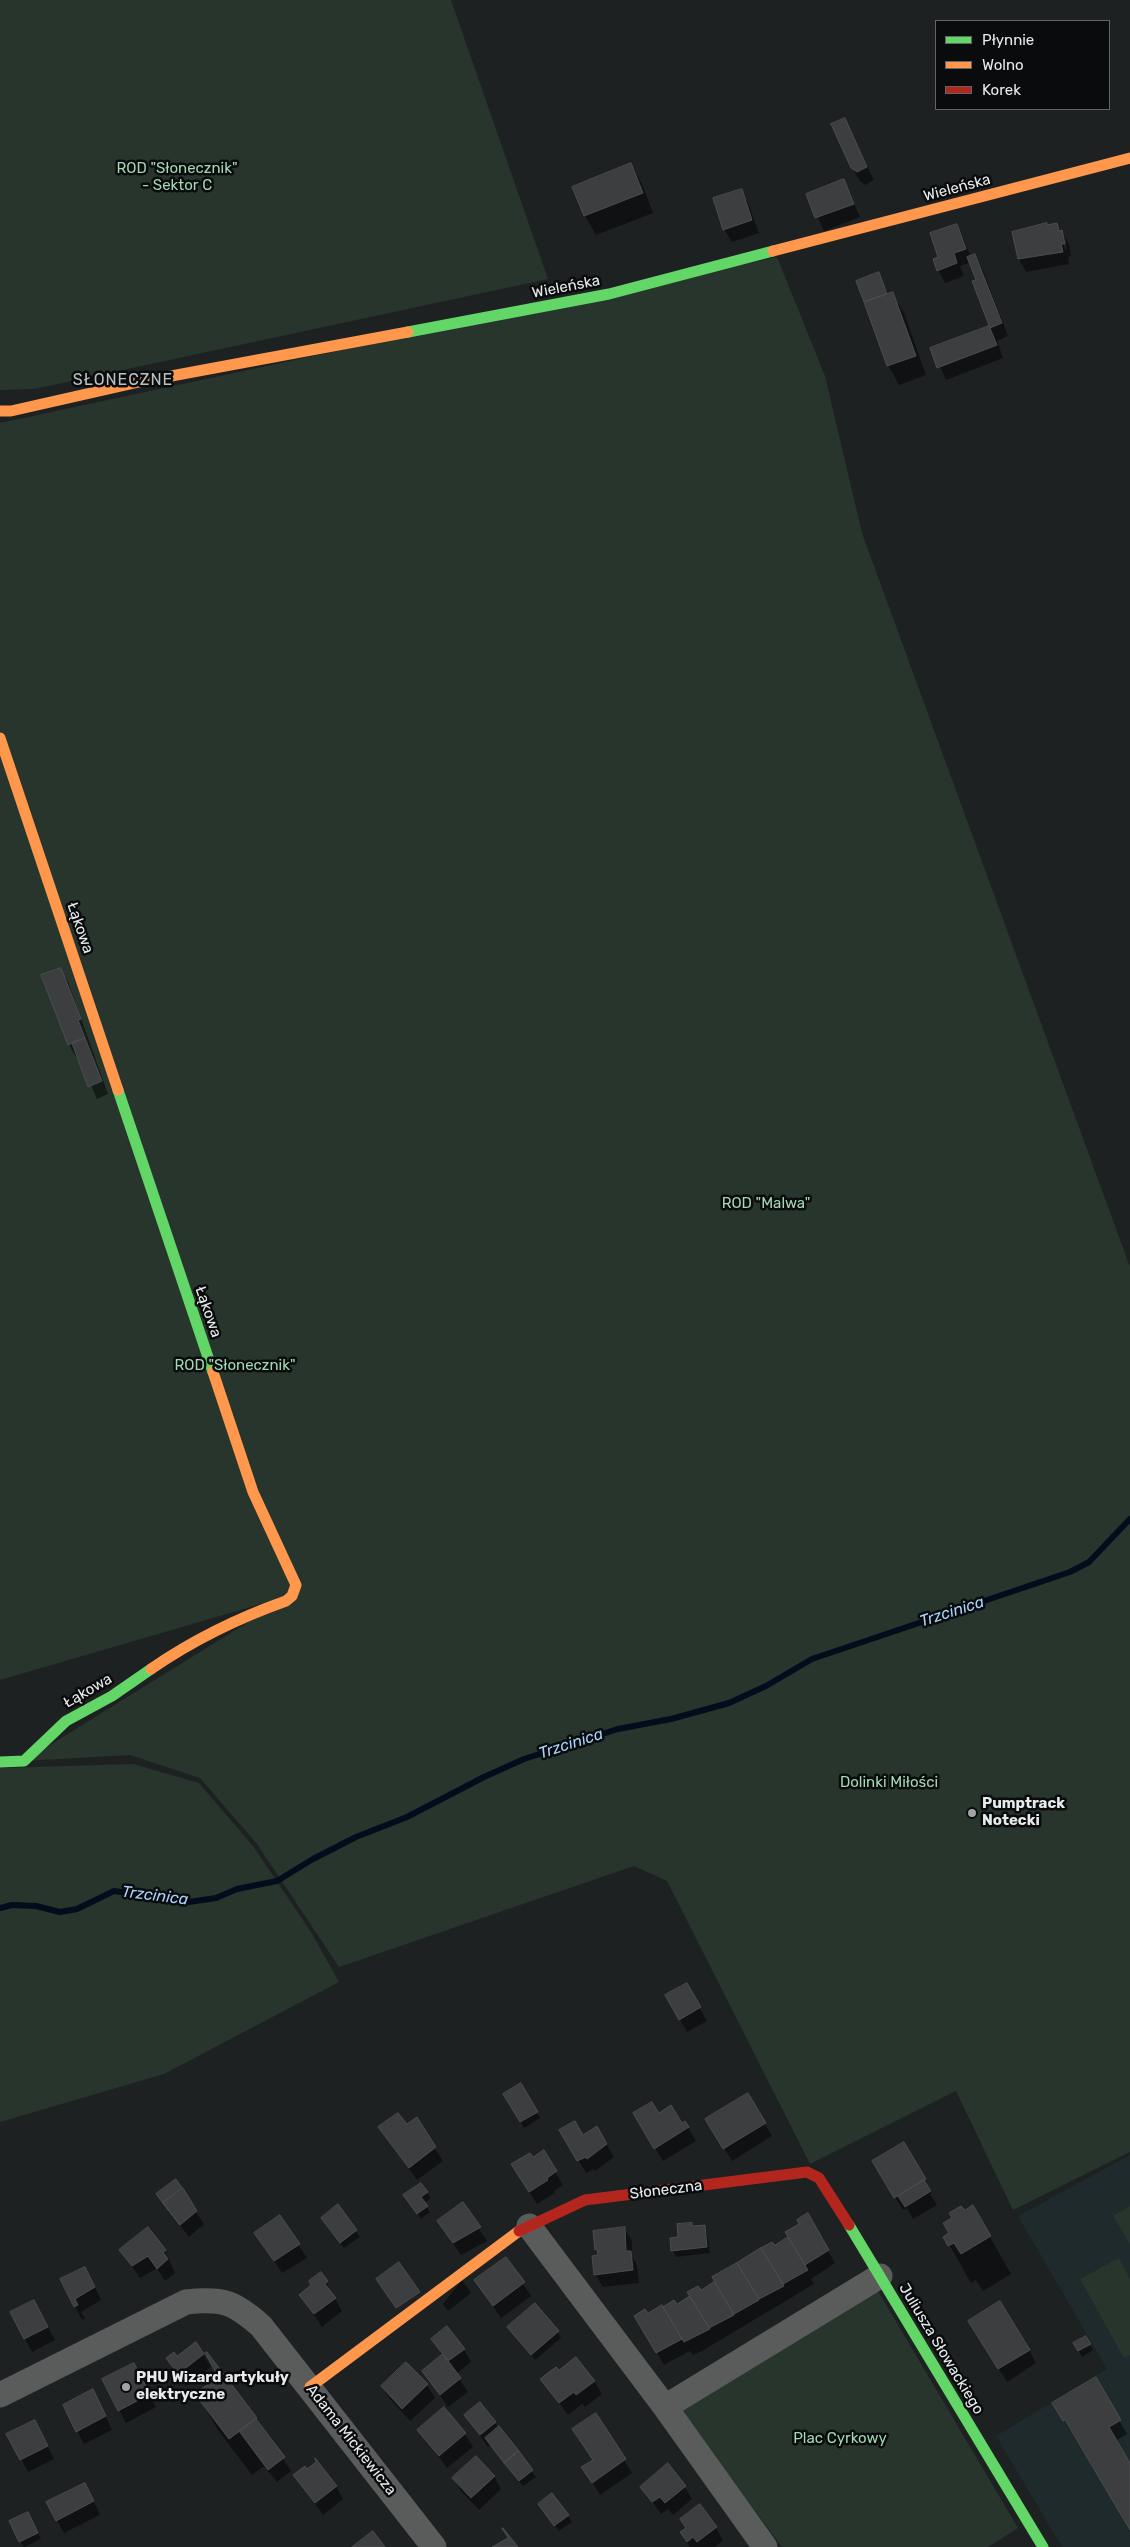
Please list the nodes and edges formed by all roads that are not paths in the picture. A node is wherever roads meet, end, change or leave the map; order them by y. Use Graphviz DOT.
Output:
graph roads {
  1 [pos="1130,158"];
  2 [pos="0,411"];
  3 [pos="0,738"];
  4 [pos="0,1762"];
  5 [pos="807,2172"];
  6 [pos="529,2226"];
  7 [pos="880,2276"];
  8 [pos="310,2387"];
  9 [pos="0,2395"];
  10 [pos="664,2407"];
  11 [pos="434,2547"];
  12 [pos="765,2547"];
  13 [pos="1043,2547"];
  1 -- 2 [label="street, Wieleńska"];
  3 -- 4 [label="street, Łąkowa"];
  5 -- 6 [label="street, Słoneczna"];
  5 -- 7 [label="street, Juliusza Słowackiego"];
  6 -- 8 [label="street, Słoneczna"];
  6 -- 10 [label="street"];
  7 -- 10 [label="street"];
  7 -- 13 [label="street, Juliusza Słowackiego"];
  8 -- 9 [label="street, Adama Mickiewicza"];
  8 -- 11 [label="street, Adama Mickiewicza"];
  10 -- 12 [label="street"];
}
